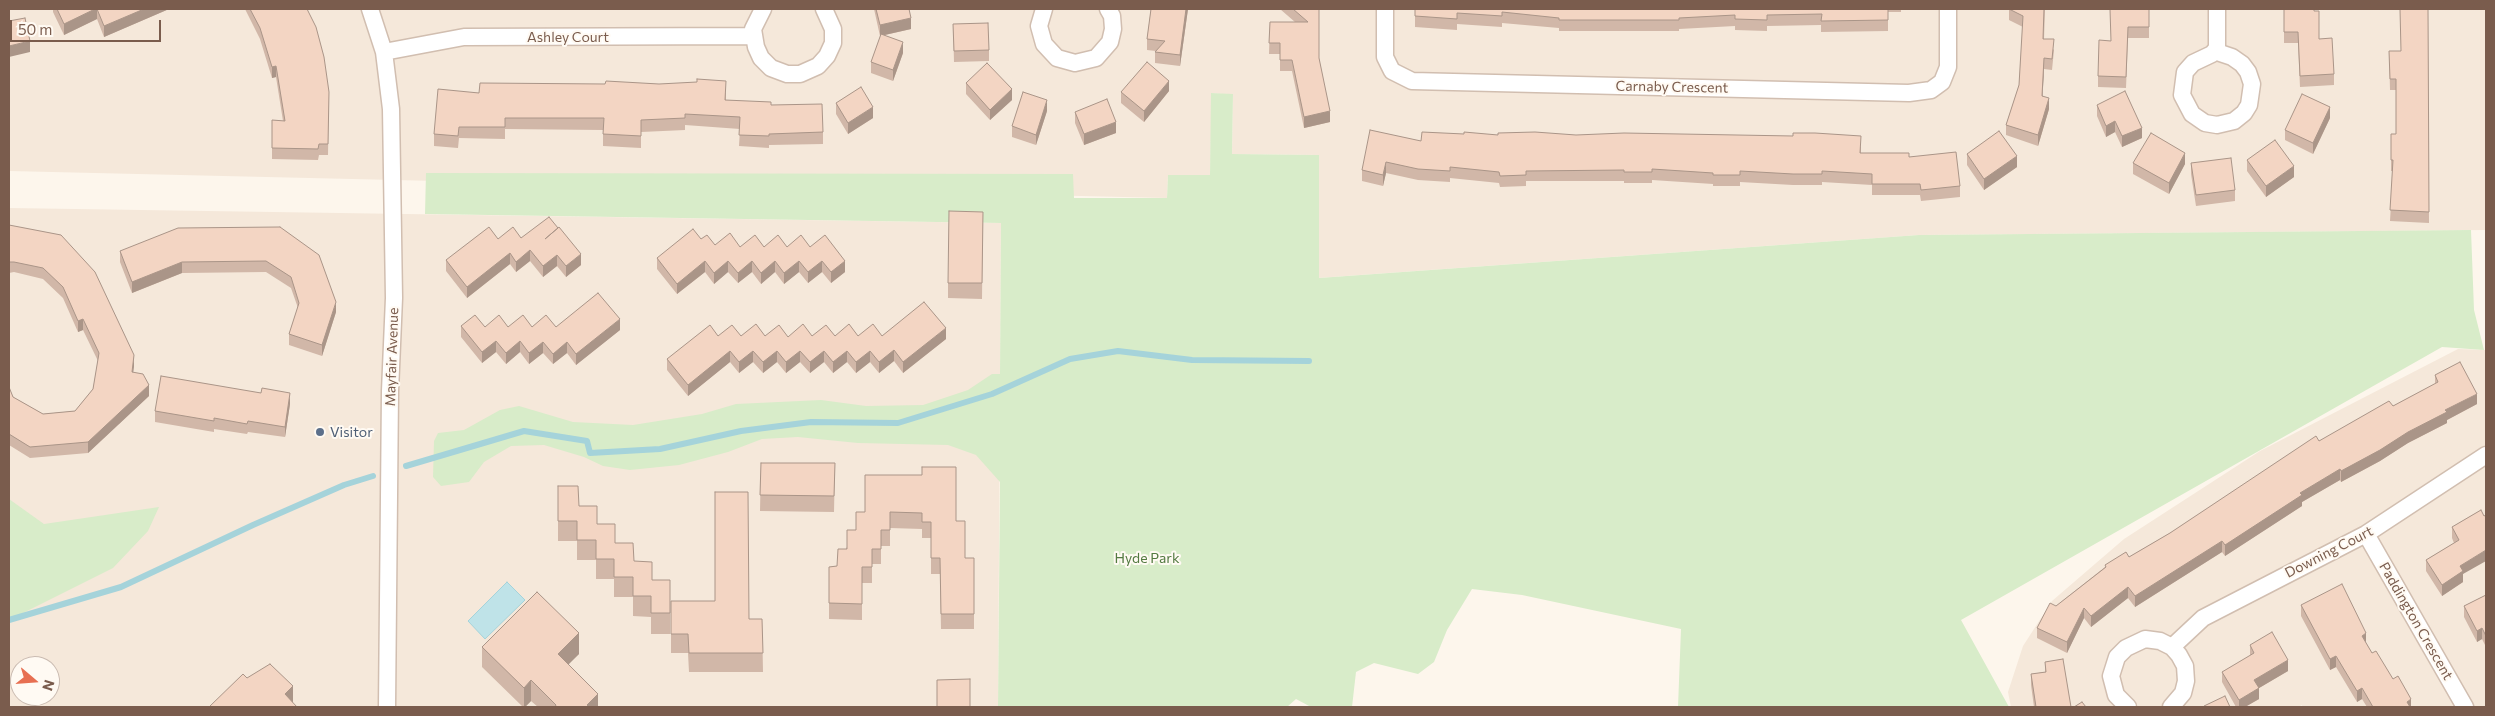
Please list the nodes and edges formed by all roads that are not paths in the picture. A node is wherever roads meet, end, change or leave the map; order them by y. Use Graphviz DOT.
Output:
graph roads {
  1 [pos="370,9"];
  2 [pos="764,9"];
  3 [pos="824,9"];
  4 [pos="1044,9"];
  5 [pos="1108,9"];
  6 [pos="1385,9"];
  7 [pos="1948,9"];
  8 [pos="2217,9"];
  9 [pos="753,36"];
  10 [pos="2217,48"];
  11 [pos="384,52"];
  12 [pos="2486,455"];
  13 [pos="2366,534"];
  14 [pos="2172,647"];
  15 [pos="387,707"];
  16 [pos="2128,707"];
  17 [pos="2171,707"];
  18 [pos="2465,707"];
  1 -- 11 [label="street, Mayfair Avenue"];
  2 -- 9 [label="street"];
  3 -- 9 [label="street"];
  4 -- 5 [label="street"];
  6 -- 7 [label="street, Carnaby Crescent"];
  8 -- 10 [label="street"];
  9 -- 11 [label="street, Ashley Court"];
  10 -- 10 [label="street"];
  11 -- 15 [label="street, Mayfair Avenue"];
  12 -- 13 [label="street, Downing Court"];
  13 -- 14 [label="street, Downing Court"];
  13 -- 18 [label="street, Paddington Crescent"];
  14 -- 16 [label="street"];
  14 -- 17 [label="street"];
}
